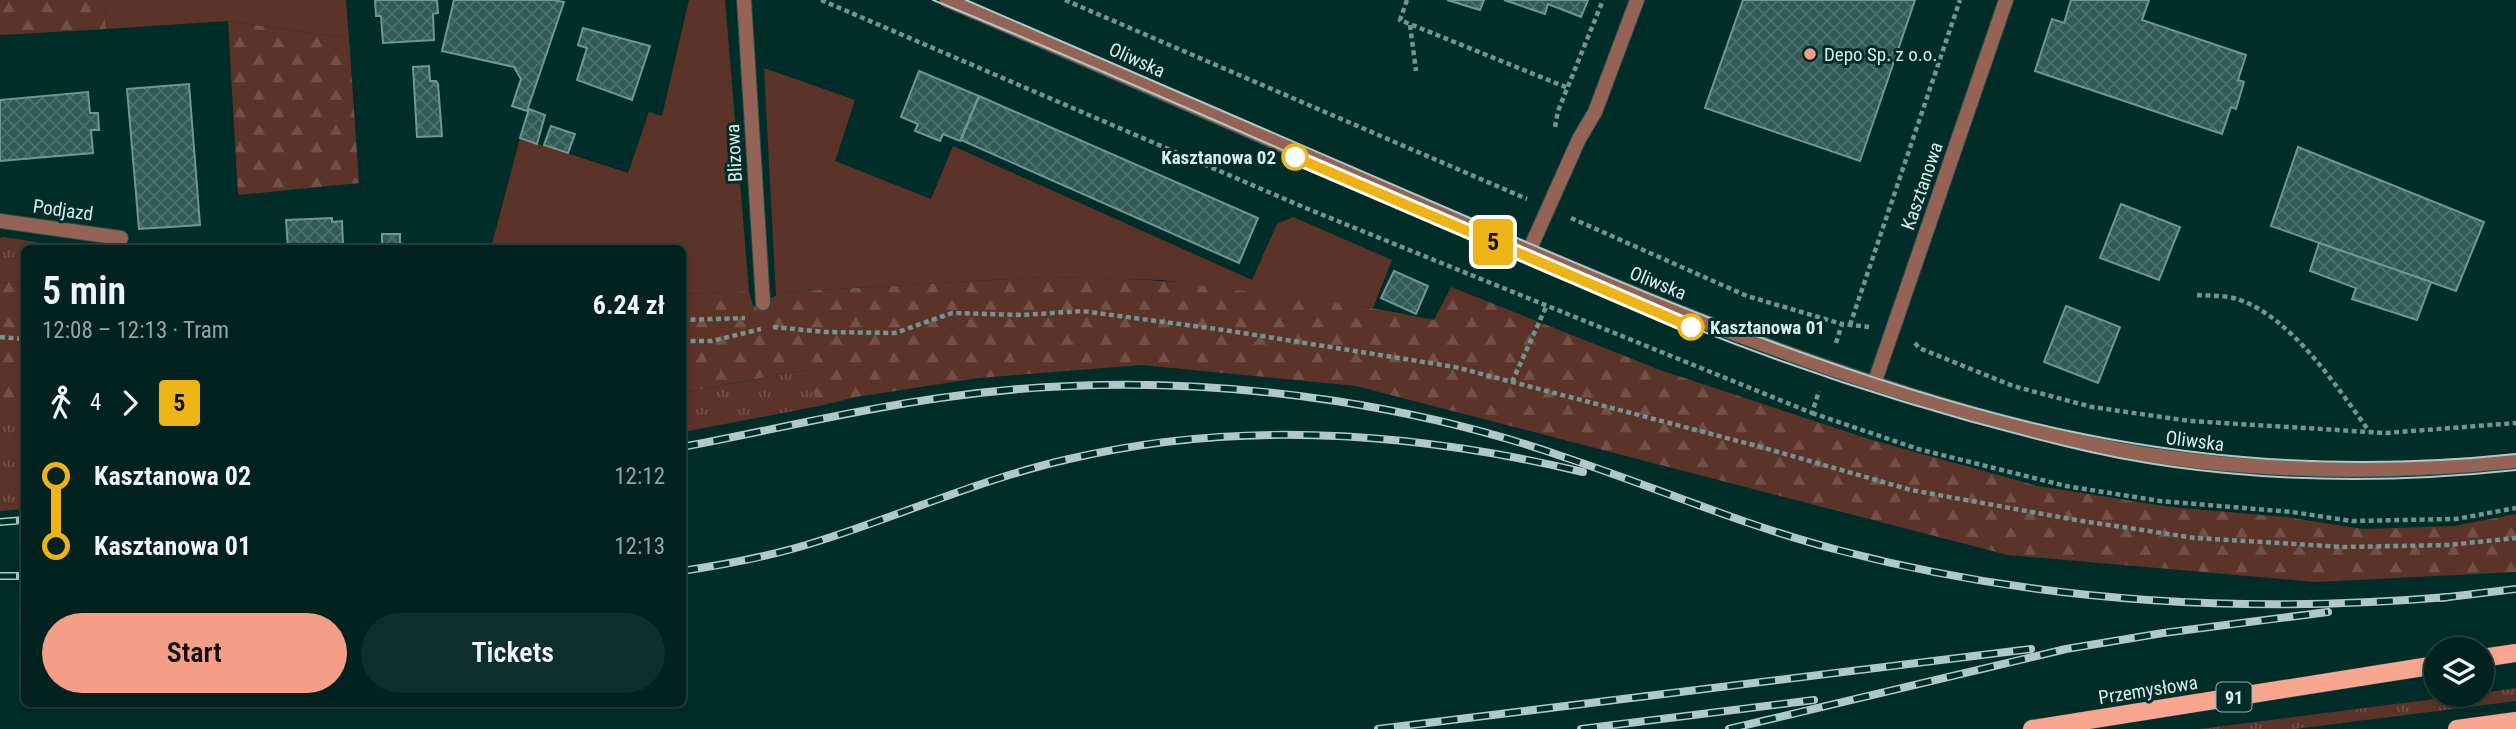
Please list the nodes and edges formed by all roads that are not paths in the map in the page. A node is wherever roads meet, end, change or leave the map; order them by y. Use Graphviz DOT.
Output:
graph roads {
  1 [pos="744,0"];
  2 [pos="947,0"];
  3 [pos="1637,0"];
  4 [pos="2006,0"];
  5 [pos="0,221"];
  6 [pos="121,238"];
  7 [pos="1529,251"];
  8 [pos="763,303"];
  9 [pos="1874,384"];
  10 [pos="2516,461"];
  11 [pos="2516,653"];
  12 [pos="2494,656"];
  13 [pos="2424,668"];
  14 [pos="2516,721"];
  15 [pos="2032,729"];
  16 [pos="2457,729"];
  1 -- 8 [label="street, Blizowa"];
  2 -- 7 [label="street, Oliwska"];
  3 -- 7 [label="street"];
  4 -- 9 [label="street, Kasztanowa"];
  5 -- 6 [label="street, Podjazd"];
  7 -- 9 [label="street, Oliwska"];
  9 -- 10 [label="street, Oliwska"];
  11 -- 12 [label="main road"];
  13 -- 15 [label="main road, Przemysłowa / 91"];
  14 -- 16 [label="main road"];
}
